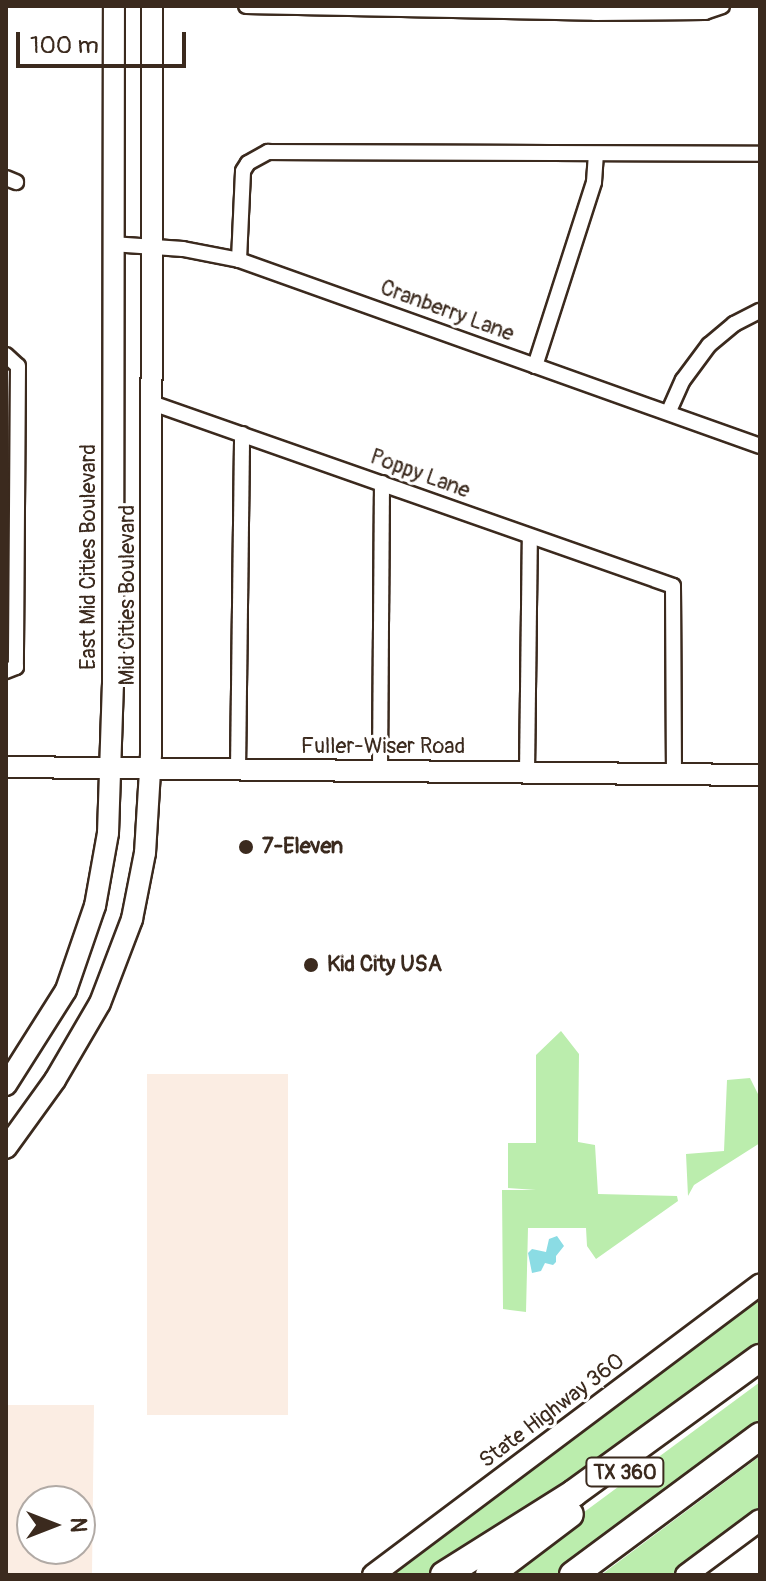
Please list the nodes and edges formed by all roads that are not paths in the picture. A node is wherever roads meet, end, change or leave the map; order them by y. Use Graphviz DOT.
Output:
graph roads {
  1 [pos="114,6"];
  2 [pos="152,6"];
  3 [pos="246,6"];
  4 [pos="722,6"];
  5 [pos="448,9"];
  6 [pos="595,9"];
  7 [pos="596,154"];
  8 [pos="760,154"];
  9 [pos="112,244"];
  10 [pos="153,247"];
  11 [pos="239,260"];
  12 [pos="760,311"];
  13 [pos="6,355"];
  14 [pos="535,366"];
  15 [pos="152,403"];
  16 [pos="669,411"];
  17 [pos="242,434"];
  18 [pos="760,446"];
  19 [pos="382,483"];
  20 [pos="530,537"];
  21 [pos="10,671"];
  22 [pos="6,767"];
  23 [pos="111,768"];
  24 [pos="151,769"];
  25 [pos="238,770"];
  26 [pos="380,770"];
  27 [pos="527,772"];
  28 [pos="674,774"];
  29 [pos="760,775"];
  30 [pos="6,1085"];
  31 [pos="6,1148"];
  32 [pos="760,1284"];
  33 [pos="760,1358"];
  34 [pos="760,1368"];
  35 [pos="760,1436"];
  36 [pos="760,1445"];
  37 [pos="760,1520"];
  38 [pos="373,1575"];
  39 [pos="444,1575"];
  40 [pos="489,1575"];
  41 [pos="573,1575"];
  42 [pos="591,1575"];
  43 [pos="686,1575"];
  1 -- 9 [label="main road, East Mid Cities Boulevard"];
  2 -- 10 [label="main road, Mid Cities Boulevard"];
  3 -- 5 [label="street"];
  4 -- 6 [label="street"];
  5 -- 6 [label="street"];
  7 -- 8 [label="street"];
  7 -- 11 [label="street"];
  7 -- 14 [label="street"];
  9 -- 10 [label="street, Cranberry Lane"];
  9 -- 23 [label="main road, East Mid Cities Boulevard"];
  10 -- 11 [label="street, Cranberry Lane"];
  10 -- 15 [label="main road, Mid Cities Boulevard"];
  11 -- 14 [label="street, Cranberry Lane"];
  12 -- 16 [label="street"];
  13 -- 21 [label="street"];
  14 -- 16 [label="street, Cranberry Lane"];
  15 -- 17 [label="street, Poppy Lane"];
  15 -- 24 [label="main road, Mid Cities Boulevard"];
  16 -- 18 [label="street, Cranberry Lane"];
  17 -- 19 [label="street, Poppy Lane"];
  17 -- 25 [label="street"];
  19 -- 20 [label="street, Poppy Lane"];
  19 -- 26 [label="street"];
  20 -- 27 [label="street"];
  20 -- 28 [label="street, Poppy Lane"];
  22 -- 23 [label="main road, Fuller-Wiser Road"];
  23 -- 24 [label="main road, Fuller-Wiser Road"];
  23 -- 30 [label="main road, East Mid Cities Boulevard"];
  24 -- 25 [label="main road, Fuller-Wiser Road"];
  24 -- 31 [label="main road, Mid Cities Boulevard"];
  25 -- 26 [label="main road, Fuller-Wiser Road"];
  26 -- 27 [label="main road, Fuller-Wiser Road"];
  27 -- 28 [label="main road, Fuller-Wiser Road"];
  28 -- 29 [label="main road, Fuller-Wiser Road"];
  32 -- 38 [label="main road, State Highway 360"];
  33 -- 39 [label="highway"];
  34 -- 40 [label="highway, TX 360"];
  35 -- 41 [label="highway, TX 360"];
  36 -- 42 [label="highway"];
  37 -- 43 [label="main road"];
}
